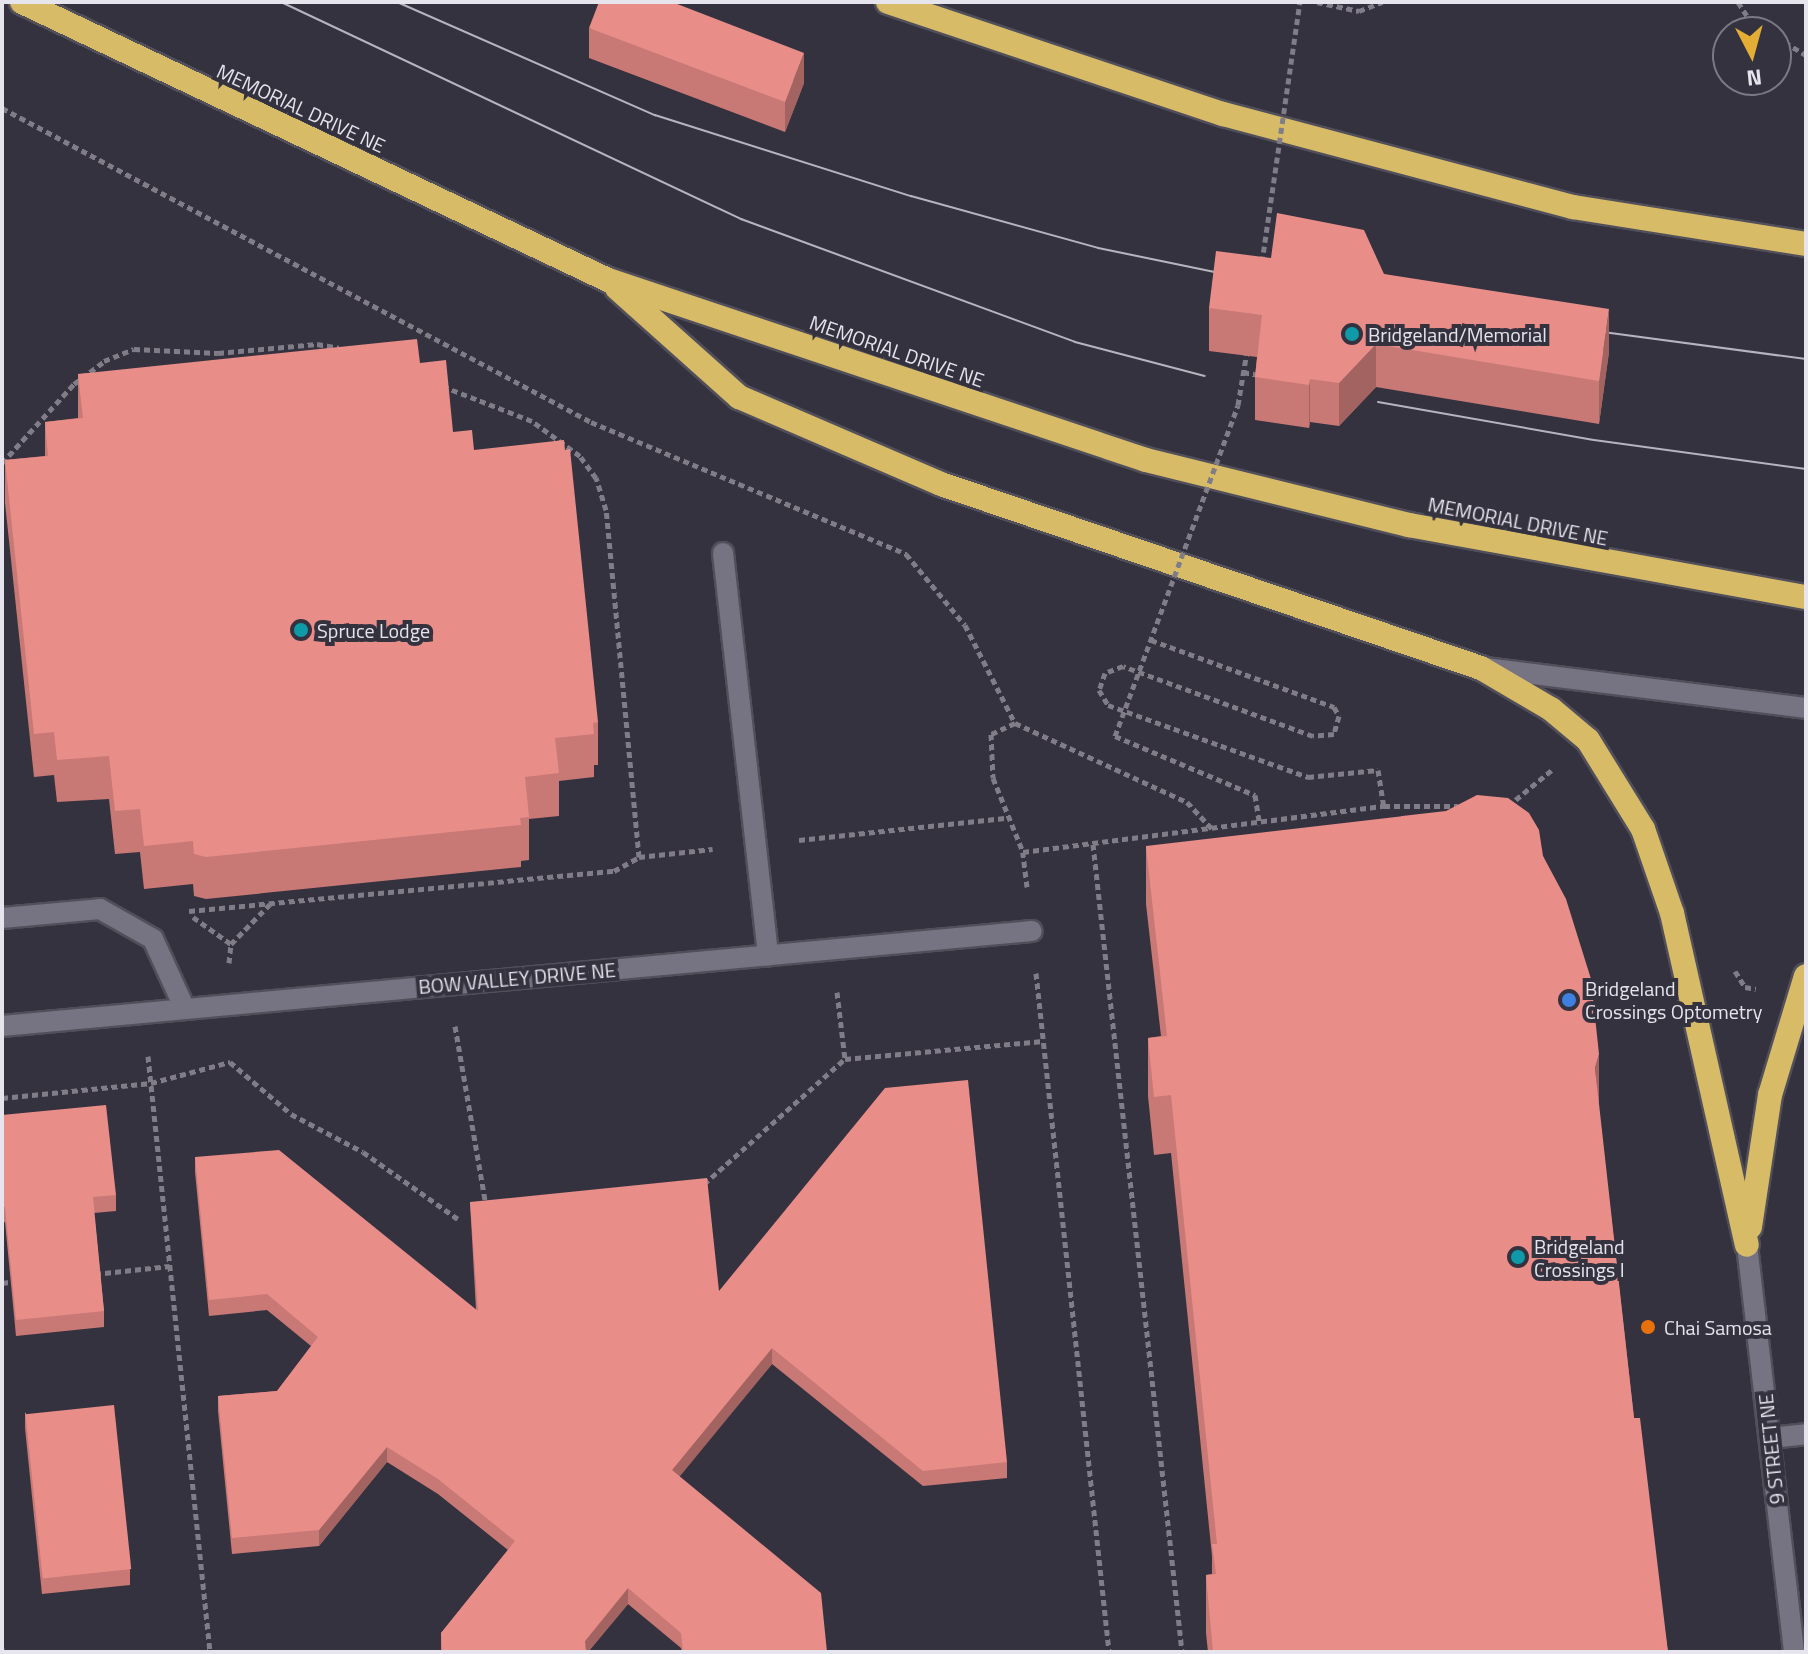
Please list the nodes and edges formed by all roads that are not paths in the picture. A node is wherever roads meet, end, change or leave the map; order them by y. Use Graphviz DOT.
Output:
graph roads {
  1 [pos="22,2"];
  2 [pos="888,2"];
  3 [pos="1806,244"];
  4 [pos="608,280"];
  5 [pos="723,553"];
  6 [pos="1806,597"];
  7 [pos="1481,668"];
  8 [pos="1806,708"];
  9 [pos="2,918"];
  10 [pos="1032,931"];
  11 [pos="768,955"];
  12 [pos="1806,976"];
  13 [pos="184,1007"];
  14 [pos="2,1026"];
  15 [pos="1747,1245"];
  16 [pos="1806,1434"];
  17 [pos="1770,1438"];
  18 [pos="1794,1652"];
  1 -- 4 [label="highway, MEMORIAL DRIVE NE"];
  2 -- 3 [label="highway"];
  4 -- 6 [label="highway, MEMORIAL DRIVE NE"];
  4 -- 7 [label="highway"];
  5 -- 11 [label="street"];
  7 -- 8 [label="street"];
  7 -- 15 [label="highway"];
  9 -- 13 [label="street"];
  10 -- 11 [label="street, BOW VALLEY DRIVE NE"];
  11 -- 13 [label="street, BOW VALLEY DRIVE NE"];
  12 -- 15 [label="highway"];
  13 -- 14 [label="street, BOW VALLEY DRIVE NE"];
  15 -- 17 [label="street, 9 STREET NE"];
  16 -- 17 [label="street"];
  17 -- 18 [label="street, 9 STREET NE"];
}
